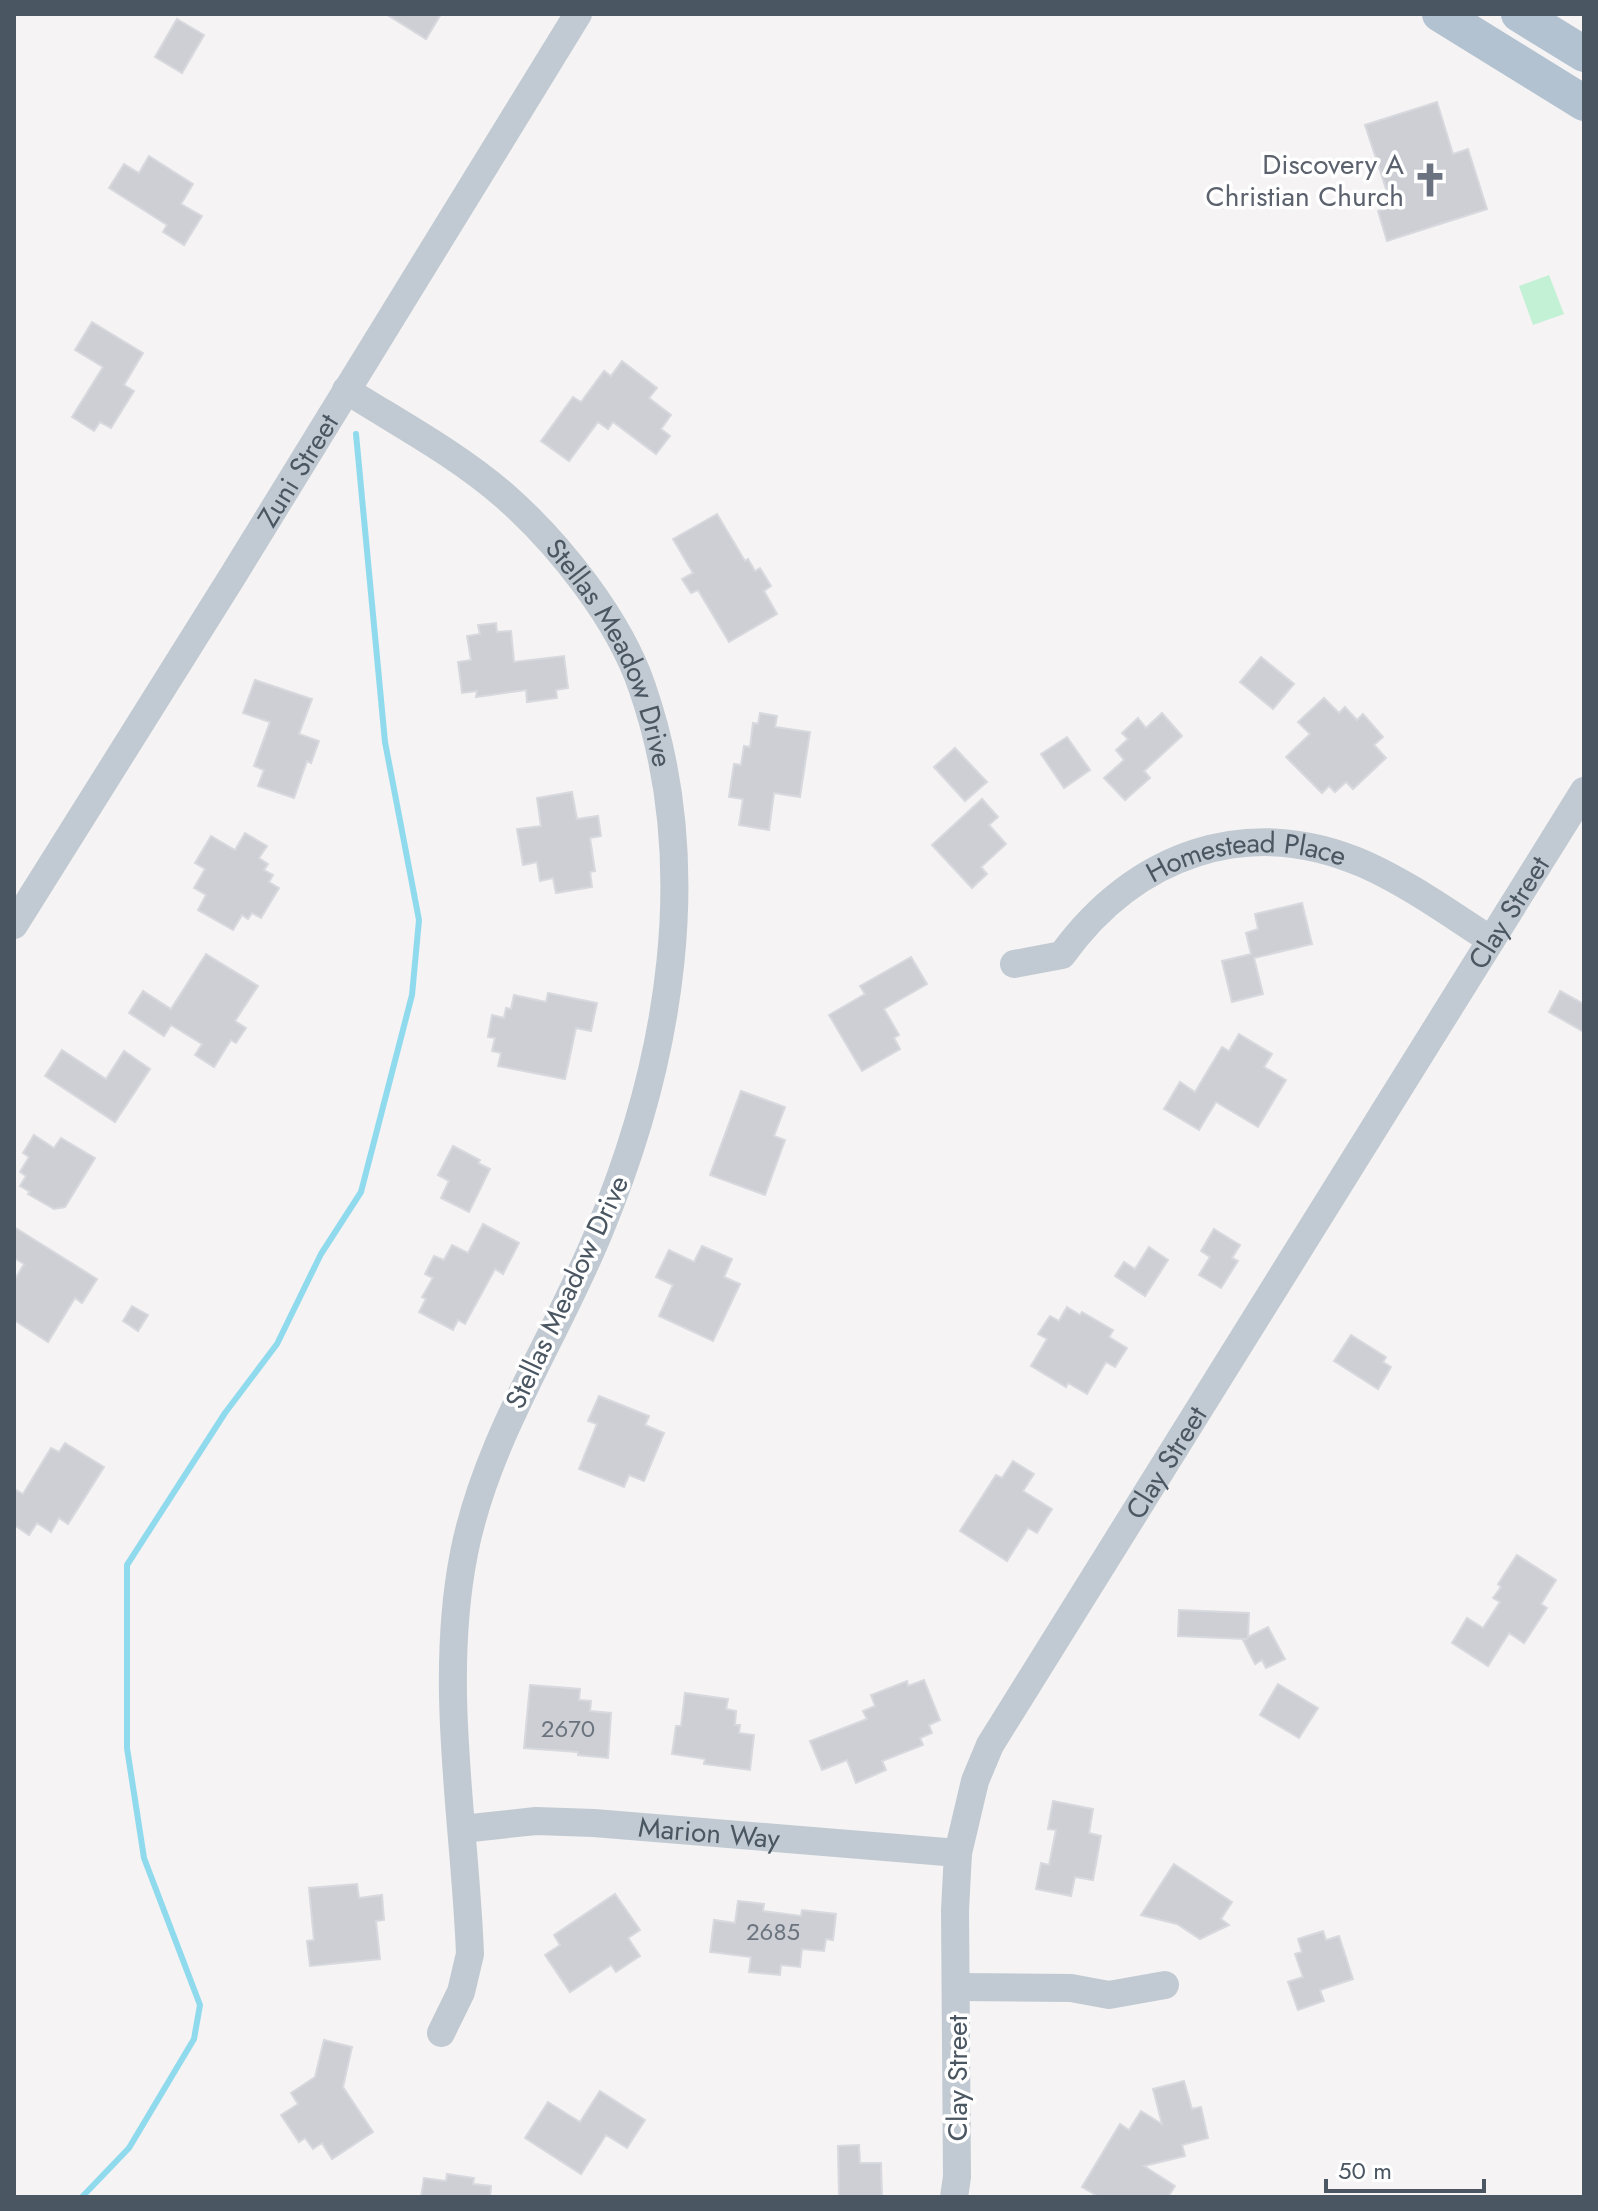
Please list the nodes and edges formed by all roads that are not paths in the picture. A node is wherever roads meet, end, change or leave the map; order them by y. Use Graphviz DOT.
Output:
graph roads {
  1 [pos="578,14"];
  2 [pos="1440,14"];
  3 [pos="1519,14"];
  4 [pos="1584,54"];
  5 [pos="1584,103"];
  6 [pos="346,390"];
  7 [pos="1584,791"];
  8 [pos="14,925"];
  9 [pos="1491,940"];
  10 [pos="1014,964"];
  11 [pos="462,1829"];
  12 [pos="958,1853"];
  13 [pos="1165,1985"];
  14 [pos="957,1987"];
  15 [pos="441,2033"];
  16 [pos="954,2197"];
  1 -- 6 [label="street, Zuni Street"];
  2 -- 5 [label="main road"];
  3 -- 4 [label="main road"];
  6 -- 8 [label="street, Zuni Street"];
  6 -- 11 [label="street, Stellas Meadow Drive"];
  7 -- 9 [label="street, Clay Street"];
  9 -- 10 [label="street, Homestead Place"];
  9 -- 12 [label="street, Clay Street"];
  11 -- 12 [label="street, Marion Way"];
  11 -- 15 [label="street, Stellas Meadow Drive"];
  12 -- 14 [label="street, Clay Street"];
  13 -- 14 [label="street"];
  14 -- 16 [label="street, Clay Street"];
}
